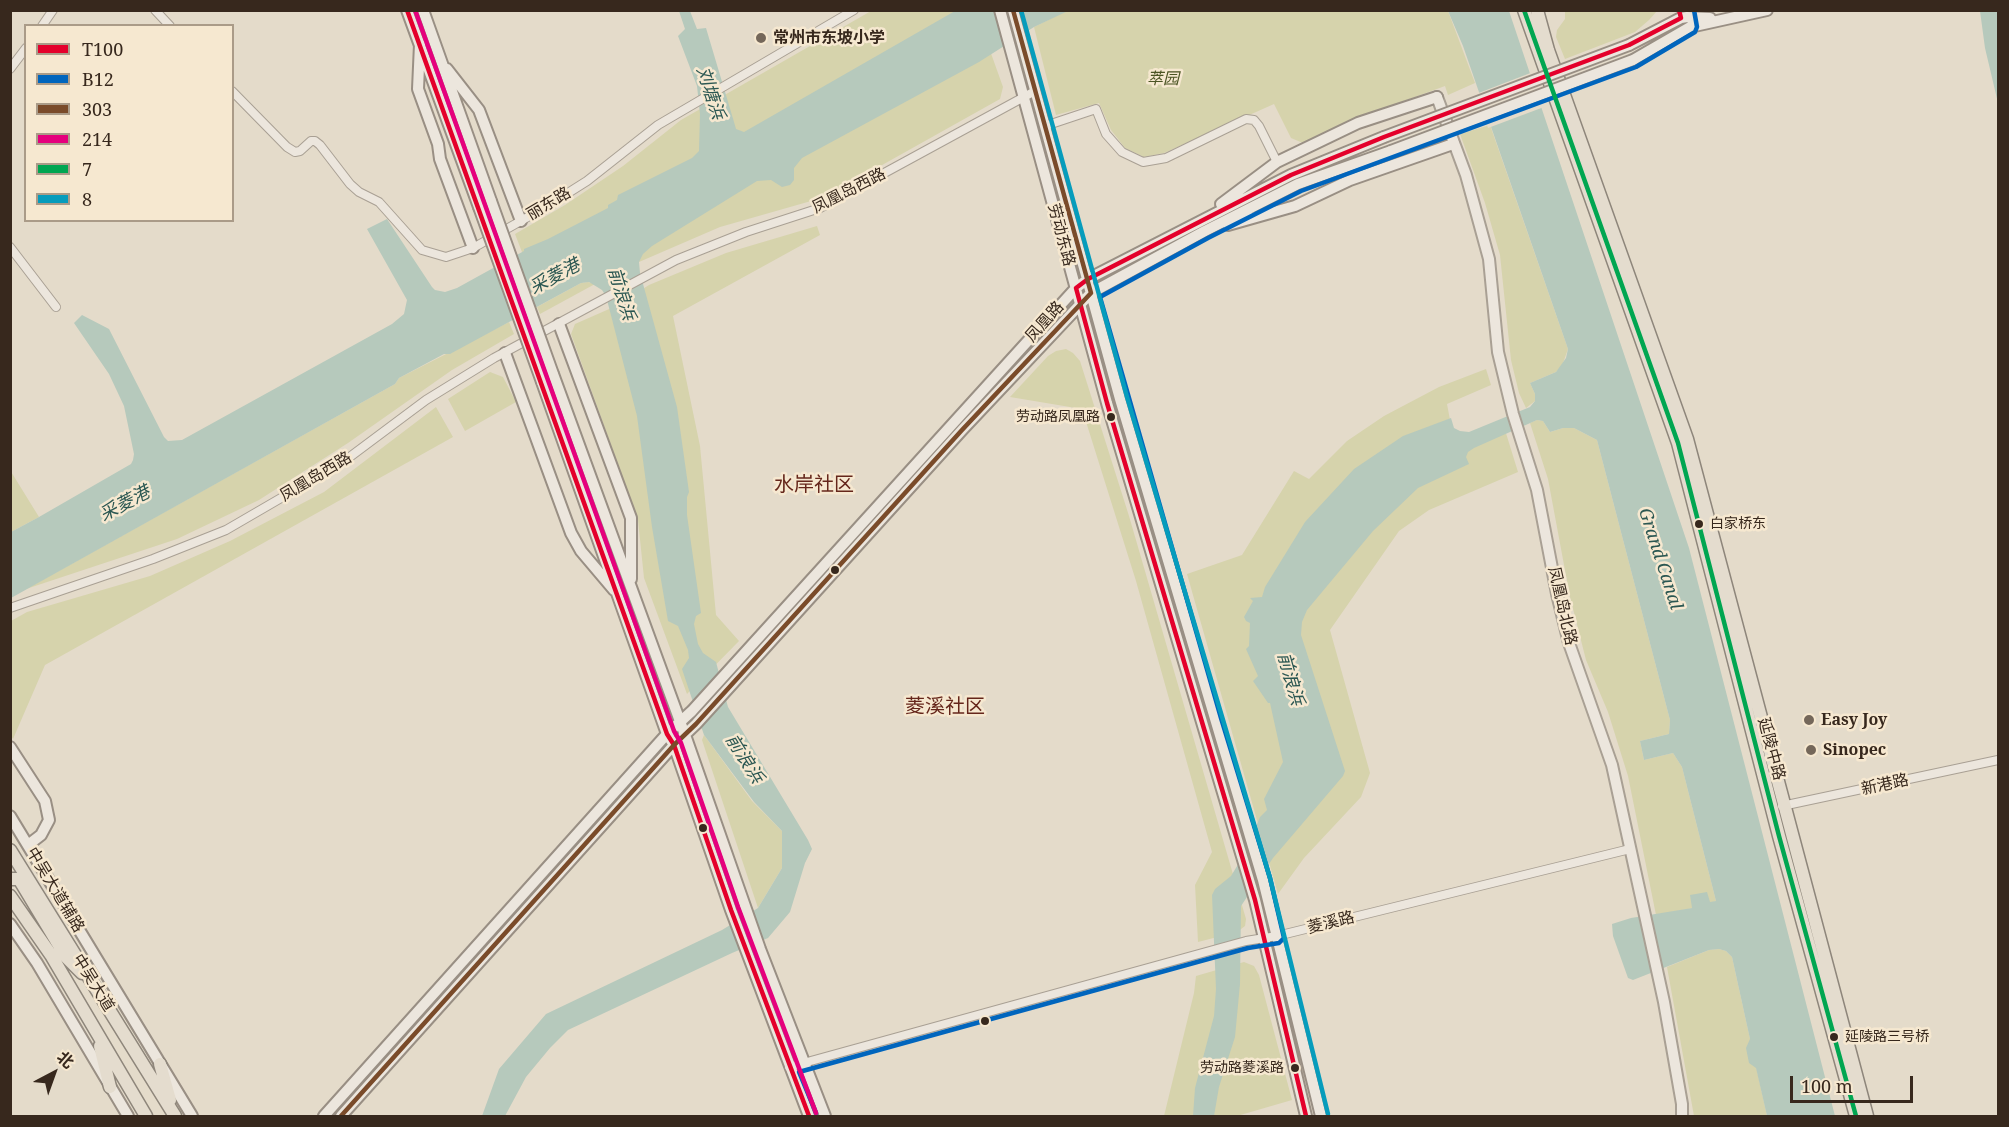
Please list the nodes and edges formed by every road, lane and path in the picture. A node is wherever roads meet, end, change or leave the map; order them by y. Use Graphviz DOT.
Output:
graph roads {
  1 [pos="53,10"];
  2 [pos="155,10"];
  3 [pos="407,10"];
  4 [pos="423,10"];
  5 [pos="854,10"];
  6 [pos="1000,10"];
  7 [pos="1013,10"];
  8 [pos="1524,10"];
  9 [pos="1537,10"];
  10 [pos="1767,10"];
  11 [pos="1685,19"];
  12 [pos="43,24"];
  13 [pos="168,24"];
  14 [pos="420,44"];
  15 [pos="24,51"];
  16 [pos="441,60"];
  17 [pos="10,69"];
  18 [pos="1035,91"];
  19 [pos="234,93"];
  20 [pos="1024,98"];
  21 [pos="1045,126"];
  22 [pos="1453,144"];
  23 [pos="1277,162"];
  24 [pos="521,221"];
  25 [pos="1202,226"];
  26 [pos="10,247"];
  27 [pos="473,248"];
  28 [pos="1088,279"];
  29 [pos="1076,288"];
  30 [pos="1091,293"];
  31 [pos="1080,304"];
  32 [pos="56,307"];
  33 [pos="559,324"];
  34 [pos="505,353"];
  35 [pos="631,585"];
  36 [pos="619,596"];
  37 [pos="10,608"];
  38 [pos="680,723"];
  39 [pos="667,734"];
  40 [pos="685,735"];
  41 [pos="674,745"];
  42 [pos="10,747"];
  43 [pos="1998,760"];
  44 [pos="1786,806"];
  45 [pos="1771,807"];
  46 [pos="10,816"];
  47 [pos="28,845"];
  48 [pos="1630,849"];
  49 [pos="10,850"];
  50 [pos="10,879"];
  51 [pos="10,896"];
  52 [pos="10,924"];
  53 [pos="1277,936"];
  54 [pos="1263,938"];
  55 [pos="97,989"];
  56 [pos="97,1034"];
  57 [pos="108,1052"];
  58 [pos="803,1062"];
  59 [pos="160,1064"];
  60 [pos="789,1066"];
  61 [pos="110,1087"];
  62 [pos="174,1115"];
  63 [pos="128,1116"];
  64 [pos="146,1116"];
  65 [pos="155,1116"];
  66 [pos="192,1116"];
  67 [pos="324,1116"];
  68 [pos="340,1116"];
  69 [pos="809,1116"];
  70 [pos="825,1116"];
  71 [pos="1306,1116"];
  72 [pos="1321,1116"];
  73 [pos="1682,1116"];
  74 [pos="1856,1116"];
  75 [pos="1867,1116"];
  1 -- 12 [label="street"];
  2 -- 13 [label="street"];
  3 -- 14 [label="main road"];
  4 -- 16 [label="main road"];
  5 -- 24 [label="street, 丽东路"];
  6 -- 20 [label="main road, 劳动东路"];
  7 -- 18 [label="main road, 劳动东路"];
  8 -- 45 [label="main road, 延陵中路"];
  9 -- 44 [label="main road, 延陵中路"];
  10 -- 11 [label="main road"];
  11 -- 25 [label="main road, 凤凰路, bridge"];
  11 -- 25 [label="main road, 凤凰路, bridge"];
  14 -- 27 [label="main road"];
  14 -- 36 [label="main road, bridge"];
  15 -- 17 [label="street"];
  16 -- 24 [label="main road"];
  16 -- 35 [label="main road, bridge"];
  18 -- 20 [label="street, 凤凰岛西路"];
  18 -- 21 [label="main road, 劳动东路"];
  19 -- 27 [label="street, 丽东路"];
  20 -- 29 [label="main road, 劳动东路"];
  20 -- 33 [label="street, 凤凰岛西路"];
  21 -- 23 [label="street"];
  21 -- 28 [label="main road, 劳动东路"];
  22 -- 23 [label="main road, 凤凰岛北路"];
  22 -- 25 [label="main road"];
  22 -- 48 [label="main road, 凤凰岛北路"];
  23 -- 25 [label="main road"];
  24 -- 27 [label="street, 丽东路"];
  25 -- 28 [label="main road, 凤凰路"];
  25 -- 30 [label="main road, 凤凰路"];
  26 -- 32 [label="street"];
  28 -- 29 [label="main road, 凤凰路"];
  28 -- 30 [label="main road, 劳动东路"];
  29 -- 31 [label="main road, 劳动东路"];
  29 -- 38 [label="main road, 凤凰路"];
  30 -- 31 [label="main road, 凤凰路"];
  30 -- 53 [label="main road, 劳动东路"];
  31 -- 40 [label="main road, 凤凰路"];
  31 -- 54 [label="main road, 劳动东路"];
  33 -- 34 [label="street, 凤凰岛西路"];
  33 -- 35 [label="main road"];
  34 -- 36 [label="main road"];
  34 -- 37 [label="street, 凤凰岛西路"];
  35 -- 38 [label="main road"];
  36 -- 39 [label="main road"];
  38 -- 39 [label="main road, 凤凰路"];
  38 -- 40 [label="main road"];
  39 -- 41 [label="main road"];
  39 -- 67 [label="main road, 凤凰路"];
  40 -- 41 [label="main road, 凤凰路"];
  40 -- 58 [label="main road"];
  41 -- 60 [label="main road"];
  41 -- 68 [label="main road, 凤凰路"];
  42 -- 47 [label="main road"];
  43 -- 44 [label="street, 新港路"];
  44 -- 45 [label="street, 新港路"];
  44 -- 75 [label="main road, 延陵中路"];
  45 -- 74 [label="main road, 延陵中路"];
  46 -- 47 [label="main road, 中吴大道辅路"];
  47 -- 59 [label="main road, 中吴大道辅路"];
  48 -- 53 [label="street, 菱溪路"];
  48 -- 73 [label="main road, 凤凰岛北路"];
  49 -- 55 [label="main road, 中吴大道"];
  50 -- 55 [label="main road"];
  51 -- 56 [label="main road, 中吴大道"];
  52 -- 61 [label="main road"];
  53 -- 54 [label="street, 菱溪路"];
  53 -- 72 [label="main road, 劳动东路"];
  54 -- 58 [label="street, 菱溪路"];
  54 -- 71 [label="main road, 劳动东路"];
  55 -- 62 [label="main road, 中吴大道"];
  56 -- 57 [label="main road, 中吴大道"];
  56 -- 61 [label="main road"];
  57 -- 64 [label="main road, 中吴大道"];
  57 -- 65 [label="main road"];
  58 -- 60 [label="street, 菱溪路"];
  58 -- 70 [label="main road"];
  59 -- 62 [label="main road"];
  59 -- 66 [label="main road, 中吴大道辅路"];
  60 -- 69 [label="main road"];
  61 -- 63 [label="main road"];
}
